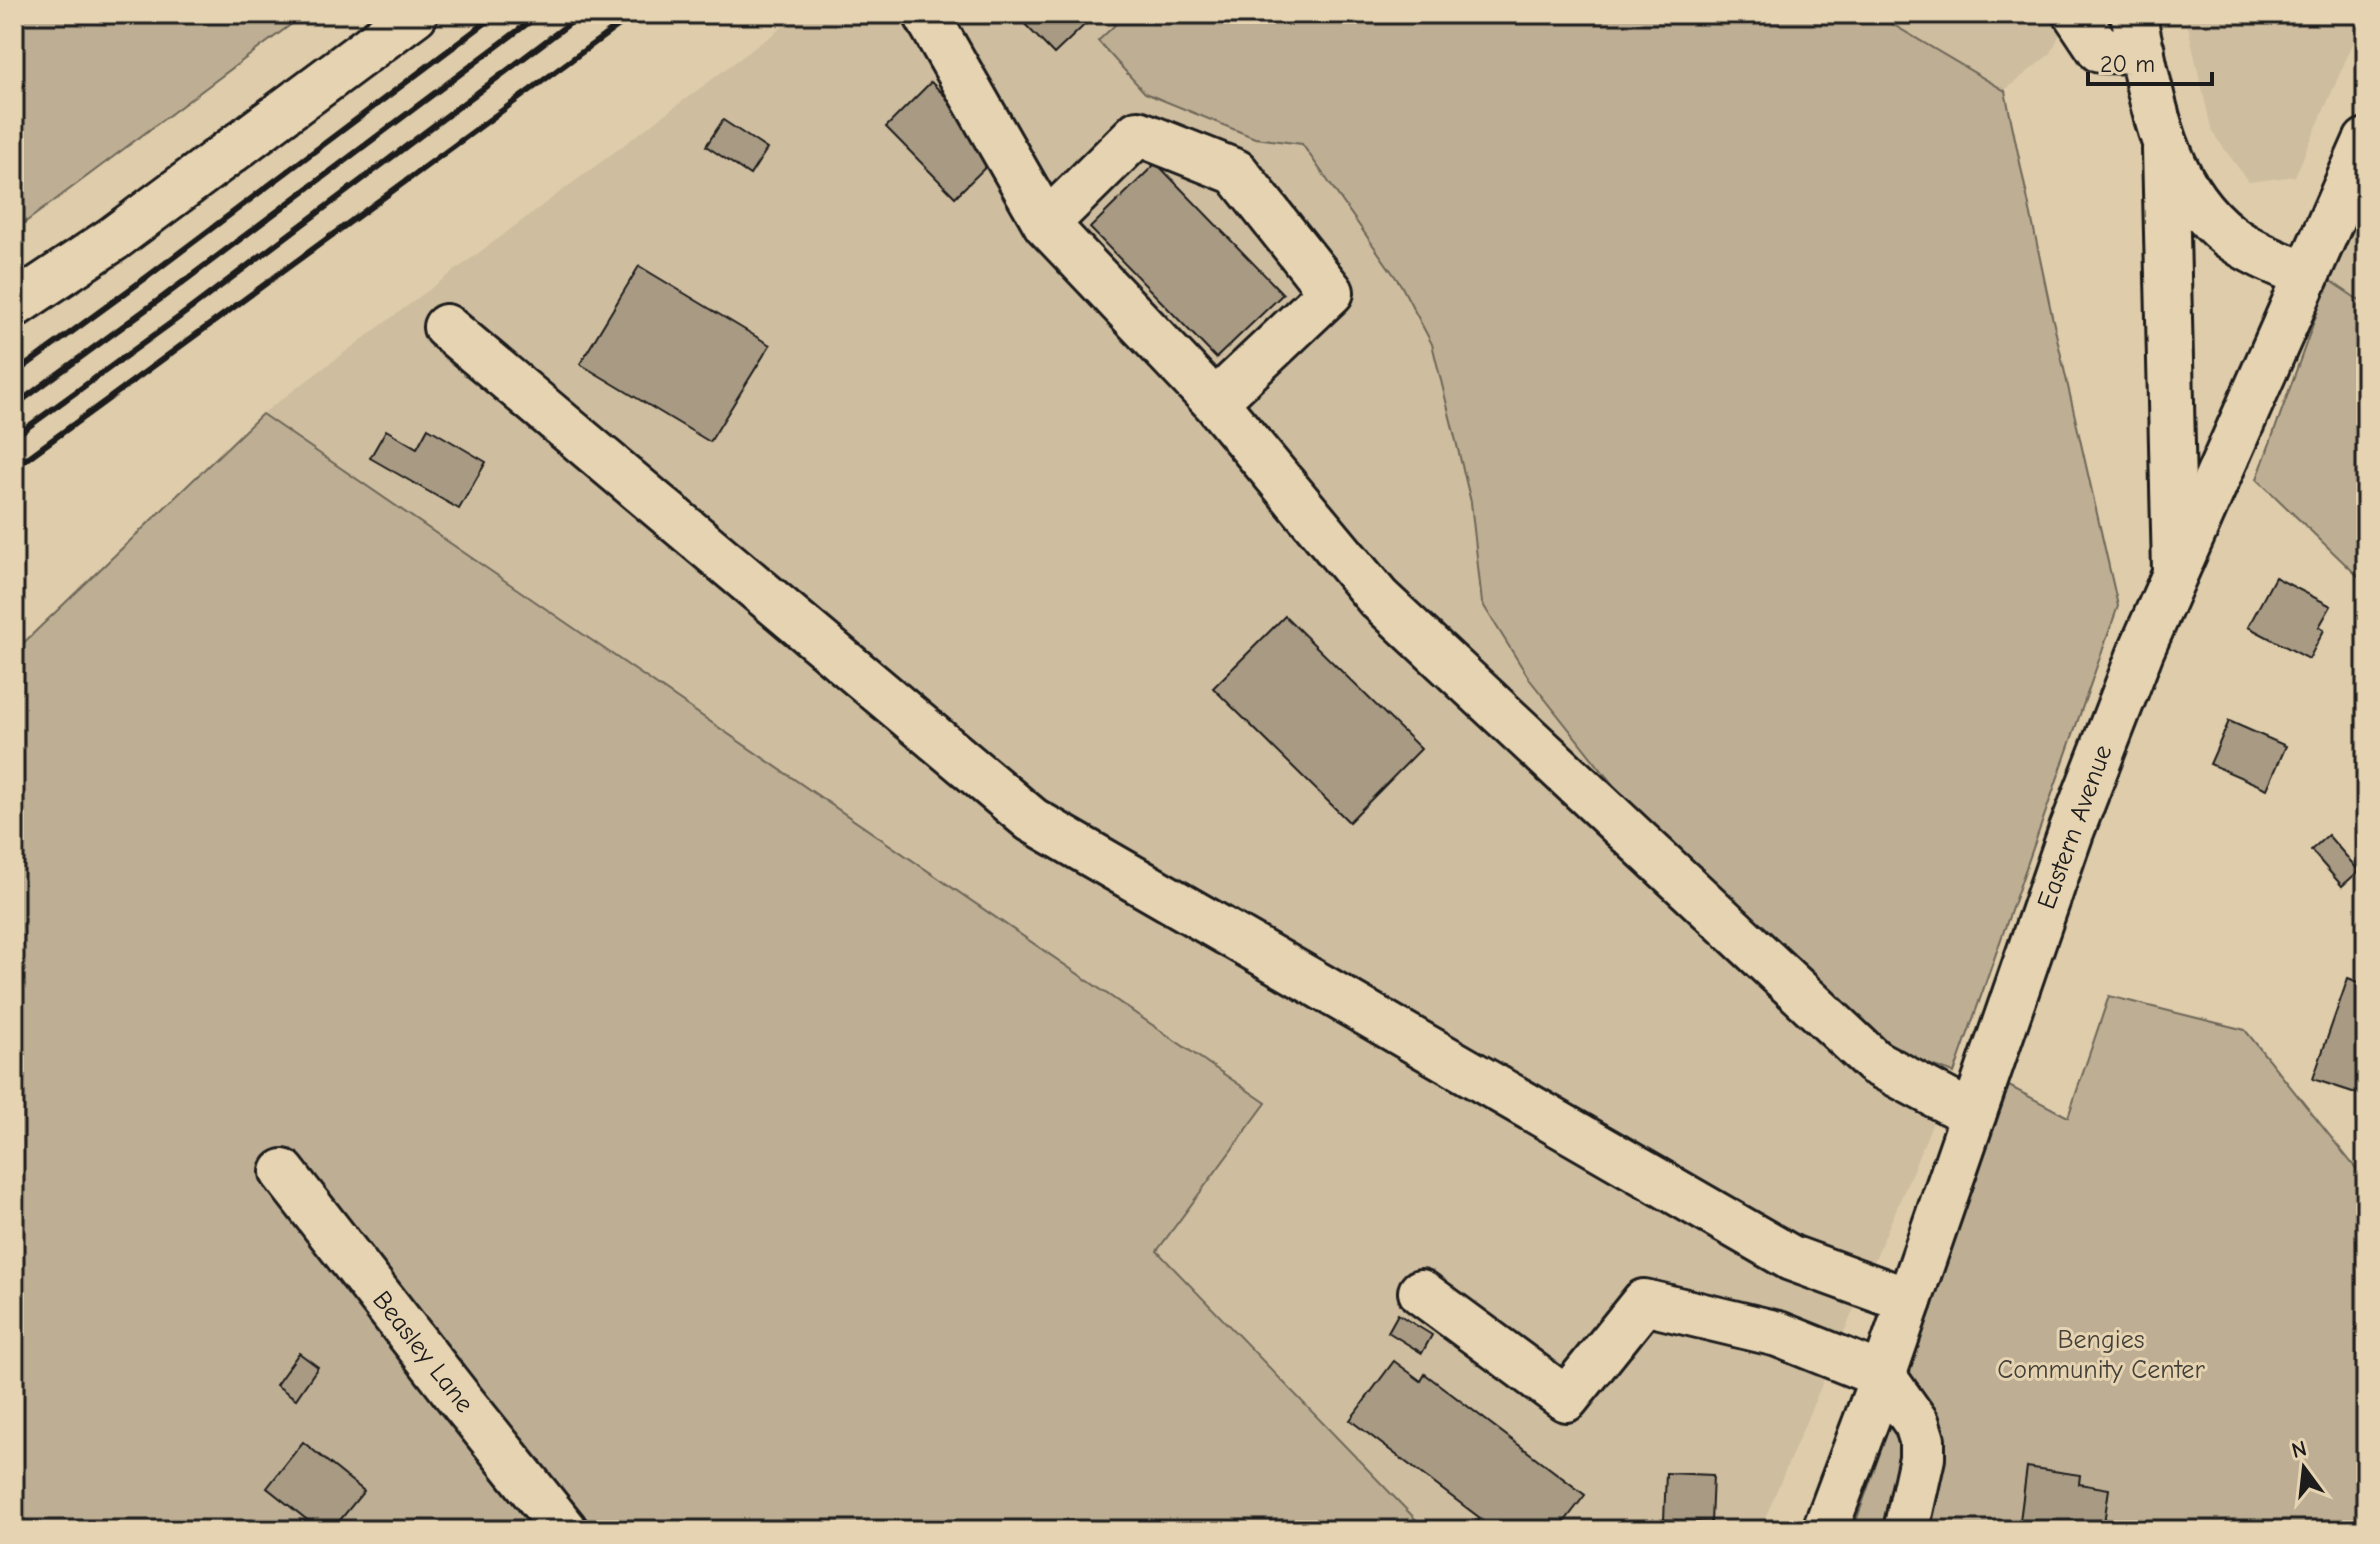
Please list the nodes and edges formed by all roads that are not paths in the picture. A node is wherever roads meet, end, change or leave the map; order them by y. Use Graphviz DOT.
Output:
graph roads {
  1 [pos="415,14"];
  2 [pos="926,14"];
  3 [pos="2076,14"];
  4 [pos="2137,32"];
  5 [pos="2366,141"];
  6 [pos="2165,149"];
  7 [pos="1046,224"];
  8 [pos="2306,275"];
  9 [pos="14,305"];
  10 [pos="446,327"];
  11 [pos="1215,402"];
  12 [pos="2175,571"];
  13 [pos="1973,1115"];
  14 [pos="283,1172"];
  15 [pos="1421,1292"];
  16 [pos="1909,1301"];
  17 [pos="1883,1376"];
  18 [pos="565,1530"];
  19 [pos="1825,1530"];
  20 [pos="1906,1530"];
  1 -- 9 [label="main road"];
  2 -- 7 [label="main road"];
  3 -- 4 [label="main road"];
  4 -- 6 [label="main road"];
  5 -- 8 [label="main road, Eastern Avenue"];
  6 -- 8 [label="main road"];
  6 -- 12 [label="main road"];
  7 -- 11 [label="main road"];
  7 -- 11 [label="main road"];
  8 -- 12 [label="main road, Eastern Avenue"];
  10 -- 16 [label="main road"];
  11 -- 13 [label="main road"];
  12 -- 13 [label="main road, Eastern Avenue"];
  13 -- 16 [label="main road, Eastern Avenue"];
  14 -- 18 [label="main road, Beasley Lane"];
  15 -- 17 [label="main road"];
  16 -- 17 [label="main road, Eastern Avenue"];
  17 -- 19 [label="main road, Eastern Avenue"];
  17 -- 20 [label="main road"];
}
